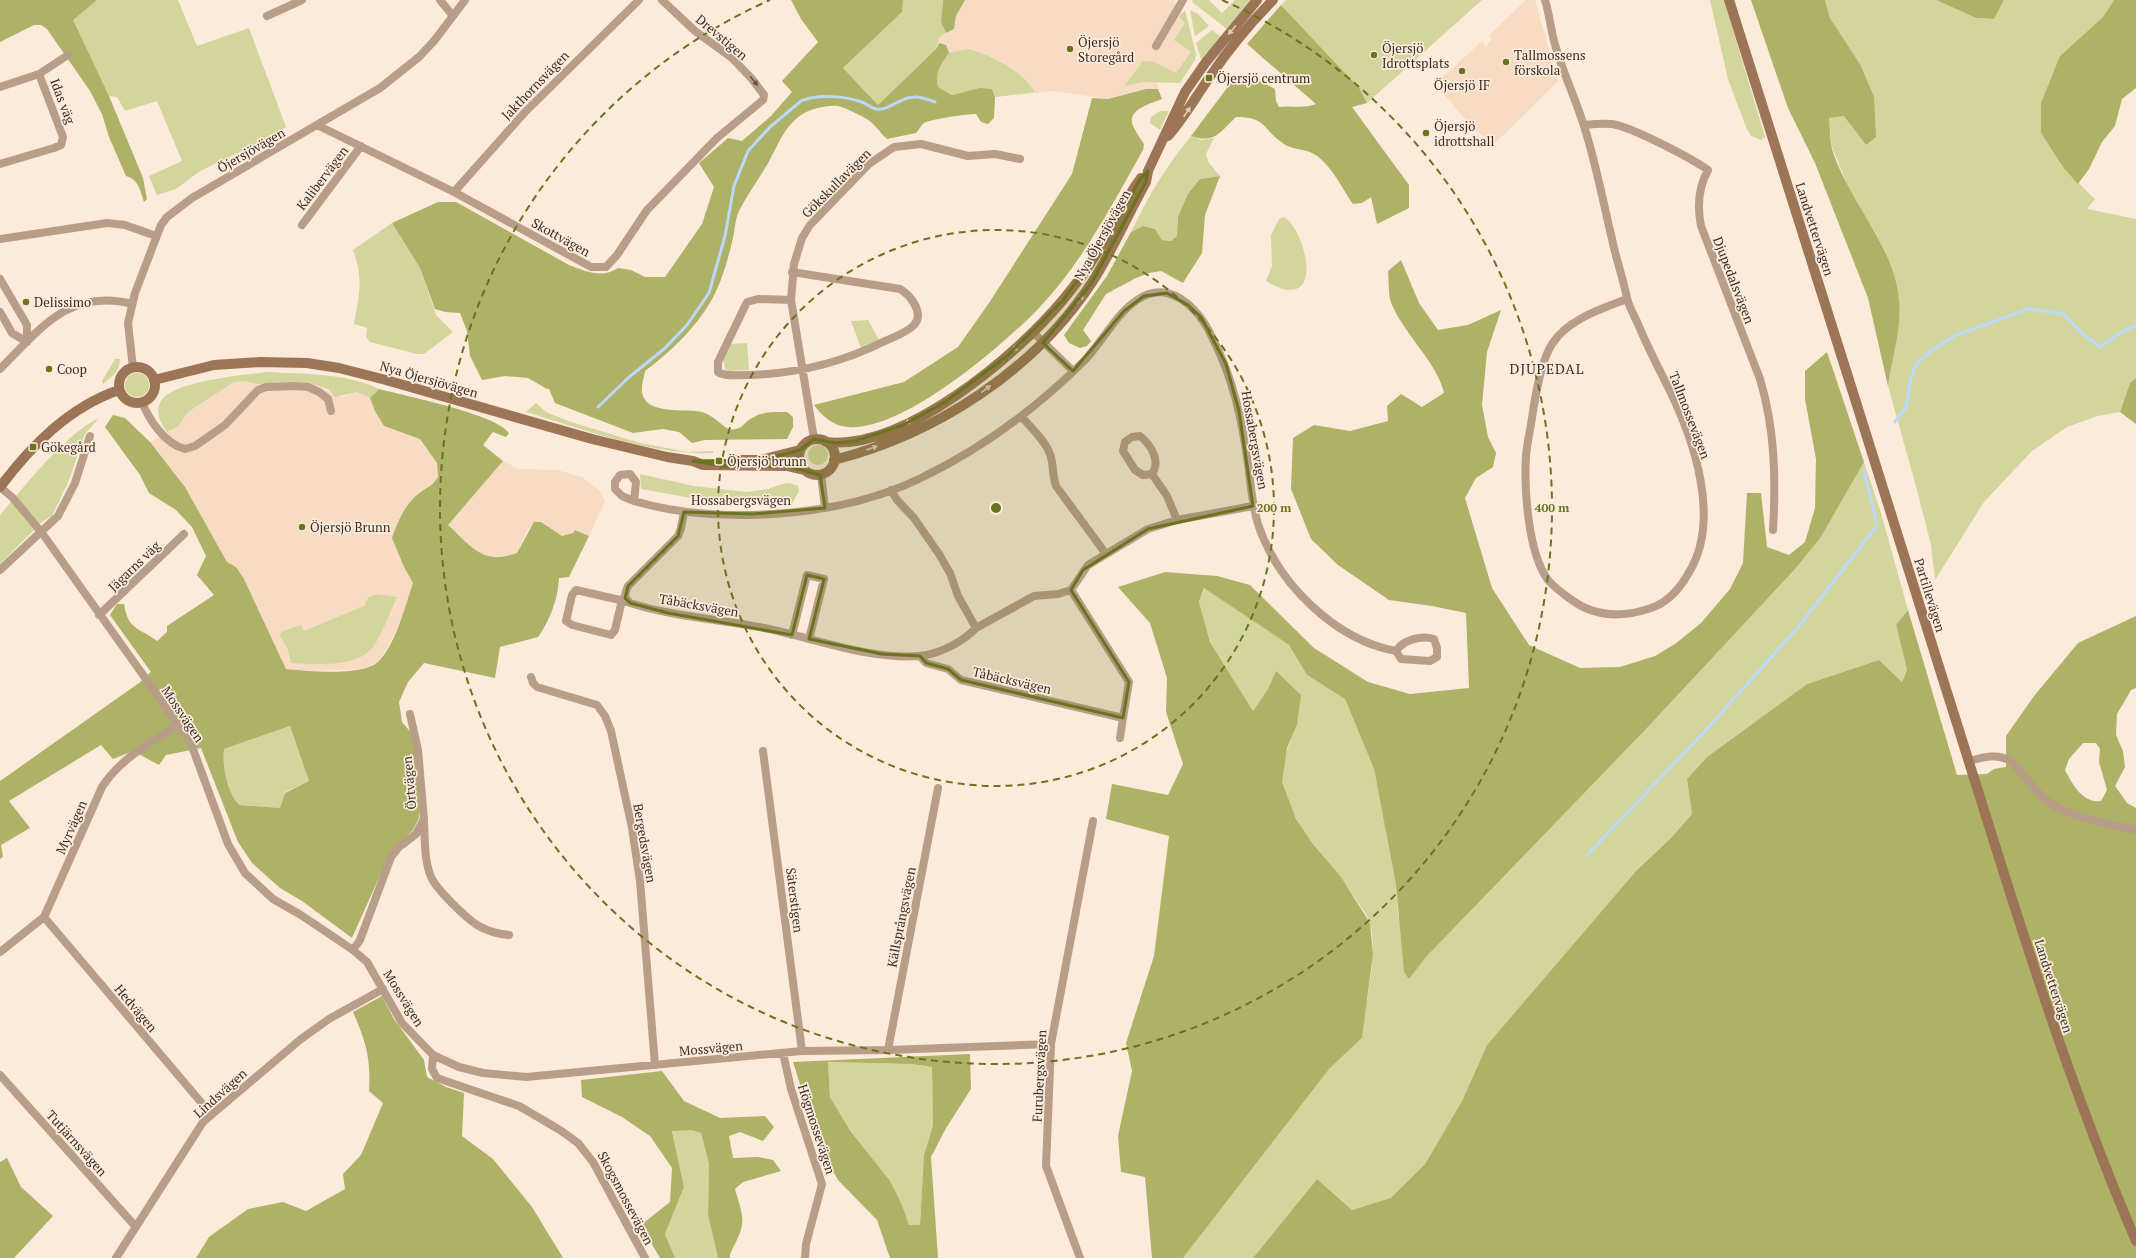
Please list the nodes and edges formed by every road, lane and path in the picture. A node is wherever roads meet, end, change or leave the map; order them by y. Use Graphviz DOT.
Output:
graph roads {
  1 [pos="302,0"];
  2 [pos="440,0"];
  3 [pos="465,0"];
  4 [pos="639,0"];
  5 [pos="662,0"];
  6 [pos="1183,0"];
  7 [pos="1257,0"];
  8 [pos="1273,0"];
  9 [pos="1545,0"];
  10 [pos="1729,0"];
  11 [pos="267,16"];
  12 [pos="453,16"];
  13 [pos="1156,46"];
  14 [pos="68,56"];
  15 [pos="39,74"];
  16 [pos="0,87"];
  17 [pos="764,95"];
  18 [pos="317,125"];
  19 [pos="1584,125"];
  20 [pos="1163,142"];
  21 [pos="361,146"];
  22 [pos="1020,159"];
  23 [pos="0,164"];
  24 [pos="1148,171"];
  25 [pos="454,192"];
  26 [pos="302,225"];
  27 [pos="156,236"];
  28 [pos="0,239"];
  29 [pos="792,272"];
  30 [pos="0,279"];
  31 [pos="1627,299"];
  32 [pos="791,300"];
  33 [pos="132,304"];
  34 [pos="0,312"];
  35 [pos="1033,332"];
  36 [pos="27,342"];
  37 [pos="1043,342"];
  38 [pos="133,368"];
  39 [pos="0,369"];
  40 [pos="802,371"];
  41 [pos="1073,371"];
  42 [pos="154,380"];
  43 [pos="119,390"];
  44 [pos="142,402"];
  45 [pos="331,411"];
  46 [pos="1021,416"];
  47 [pos="90,436"];
  48 [pos="814,439"];
  49 [pos="826,442"];
  50 [pos="800,450"];
  51 [pos="834,460"];
  52 [pos="693,461"];
  53 [pos="1876,465"];
  54 [pos="804,470"];
  55 [pos="821,474"];
  56 [pos="1152,474"];
  57 [pos="0,487"];
  58 [pos="891,490"];
  59 [pos="634,501"];
  60 [pos="1254,506"];
  61 [pos="825,508"];
  62 [pos="684,512"];
  63 [pos="1178,520"];
  64 [pos="1773,530"];
  65 [pos="42,533"];
  66 [pos="184,534"];
  67 [pos="1106,554"];
  68 [pos="0,570"];
  69 [pos="1071,590"];
  70 [pos="626,599"];
  71 [pos="99,615"];
  72 [pos="976,628"];
  73 [pos="792,635"];
  74 [pos="809,639"];
  75 [pos="1396,651"];
  76 [pos="920,656"];
  77 [pos="531,677"];
  78 [pos="410,714"];
  79 [pos="1123,718"];
  80 [pos="178,725"];
  81 [pos="1960,734"];
  82 [pos="1120,738"];
  83 [pos="763,751"];
  84 [pos="1969,761"];
  85 [pos="938,788"];
  86 [pos="424,819"];
  87 [pos="1093,821"];
  88 [pos="2136,830"];
  89 [pos="44,917"];
  90 [pos="509,935"];
  91 [pos="353,950"];
  92 [pos="0,952"];
  93 [pos="383,989"];
  94 [pos="1051,1044"];
  95 [pos="888,1050"];
  96 [pos="802,1051"];
  97 [pos="783,1053"];
  98 [pos="433,1055"];
  99 [pos="655,1065"];
  100 [pos="0,1075"];
  101 [pos="211,1114"];
  102 [pos="136,1227"];
  103 [pos="2136,1242"];
  104 [pos="116,1258"];
  105 [pos="645,1258"];
  106 [pos="805,1258"];
  107 [pos="1080,1258"];
  1 -- 11 [label="street"];
  2 -- 12 [label="street"];
  3 -- 12 [label="street, Öjersjövägen"];
  4 -- 25 [label="street, Jakthornsvägen"];
  5 -- 17 [label="street, Drevstigen, one-way"];
  6 -- 13 [label="street"];
  7 -- 20 [label="street, Nya Öjersjövägen, one-way"];
  20 -- 8 [label="street, Nya Öjersjövägen, one-way"];
  9 -- 19 [label="street, Tallmossevägen"];
  10 -- 53 [label="street, Landvettervägen"];
  12 -- 18 [label="street, Öjersjövägen"];
  14 -- 15 [label="street, Idas väg"];
  15 -- 16 [label="street, Idas väg"];
  15 -- 23 [label="street, Idas väg"];
  17 -- 25 [label="street, Skottvägen"];
  18 -- 21 [label="street, Skottvägen"];
  18 -- 27 [label="street, Öjersjövägen"];
  19 -- 31 [label="street, Tallmossevägen"];
  19 -- 64 [label="street, Djupedalsvägen"];
  20 -- 24 [label="street, Nya Öjersjövägen"];
  21 -- 25 [label="street, Skottvägen"];
  21 -- 26 [label="street, Kalibervägen"];
  22 -- 29 [label="street, Gökskullavägen"];
  24 -- 35 [label="street, Nya Öjersjövägen"];
  37 -- 24 [label="street, Nya Öjersjövägen, one-way"];
  27 -- 28 [label="street"];
  27 -- 33 [label="street, Öjersjövägen"];
  29 -- 32 [label="street, Gökskullavägen"];
  29 -- 40 [label="street"];
  30 -- 36 [label="street"];
  31 -- 31 [label="street, Tallmossevägen"];
  32 -- 40 [label="street, Gökskullavägen"];
  32 -- 40 [label="street"];
  33 -- 36 [label="street"];
  33 -- 38 [label="street, Öjersjövägen"];
  34 -- 36 [label="street"];
  35 -- 37 [label="street"];
  35 -- 49 [label="street, Nya Öjersjövägen, one-way"];
  36 -- 39 [label="street"];
  37 -- 41 [label="street"];
  51 -- 37 [label="street, Nya Öjersjövägen, one-way"];
  38 -- 42 [label="street"];
  38 -- 43 [label="street"];
  40 -- 48 [label="street, Gökskullavägen"];
  41 -- 46 [label="street, Hossabergsvägen"];
  41 -- 60 [label="street, Hossabergsvägen"];
  42 -- 44 [label="street"];
  42 -- 52 [label="street, Nya Öjersjövägen"];
  43 -- 44 [label="street"];
  43 -- 57 [label="street"];
  44 -- 45 [label="street"];
  46 -- 58 [label="street, Hossabergsvägen"];
  46 -- 67 [label="street"];
  47 -- 65 [label="street"];
  48 -- 49 [label="street, Nya Öjersjövägen"];
  48 -- 50 [label="street, Nya Öjersjövägen"];
  49 -- 51 [label="street"];
  50 -- 52 [label="street, Nya Öjersjövägen"];
  50 -- 54 [label="street"];
  51 -- 55 [label="street, Nya Öjersjövägen"];
  52 -- 54 [label="street, Nya Öjersjövägen"];
  53 -- 81 [label="street, Partillevägen"];
  54 -- 55 [label="street, Nya Öjersjövägen"];
  55 -- 61 [label="street"];
  56 -- 56 [label="street"];
  56 -- 63 [label="street"];
  57 -- 65 [label="street, Mossvägen"];
  58 -- 61 [label="street, Hossabergsvägen"];
  58 -- 72 [label="street"];
  59 -- 62 [label="street, Hossabergsvägen"];
  60 -- 63 [label="street"];
  60 -- 75 [label="street, Hossabergsvägen"];
  61 -- 62 [label="street, Hossabergsvägen"];
  62 -- 70 [label="street, Tåbäcksvägen"];
  63 -- 67 [label="street"];
  65 -- 68 [label="street"];
  65 -- 71 [label="street, Mossvägen"];
  66 -- 71 [label="street, Jägarns väg"];
  67 -- 69 [label="street"];
  69 -- 72 [label="street"];
  69 -- 79 [label="street"];
  70 -- 70 [label="street, Tåbäcksvägen"];
  70 -- 73 [label="street, Tåbäcksvägen"];
  71 -- 80 [label="street, Mossvägen"];
  72 -- 76 [label="street"];
  73 -- 74 [label="street, Tåbäcksvägen"];
  73 -- 74 [label="street"];
  74 -- 76 [label="street, Tåbäcksvägen"];
  75 -- 75 [label="street, Hossabergsvägen"];
  76 -- 79 [label="street, Tåbäcksvägen"];
  77 -- 99 [label="street, Bergedsvägen"];
  78 -- 86 [label="street, Örtvägen"];
  79 -- 82 [label="street"];
  80 -- 89 [label="street, Myrvägen"];
  80 -- 91 [label="street, Mossvägen"];
  81 -- 84 [label="street, Landvettervägen"];
  83 -- 96 [label="street, Säterstigen"];
  84 -- 88 [label="street"];
  84 -- 103 [label="street, Landvettervägen"];
  85 -- 95 [label="street, Källsprångsvägen"];
  86 -- 90 [label="street"];
  86 -- 91 [label="street, Örtvägen"];
  87 -- 94 [label="street, Furubergsvägen"];
  89 -- 92 [label="street, Myrvägen"];
  89 -- 101 [label="street, Hedvägen"];
  91 -- 93 [label="street, Mossvägen"];
  93 -- 98 [label="street, Mossvägen"];
  93 -- 101 [label="street, Lindsvägen"];
  94 -- 95 [label="street, Mossvägen"];
  94 -- 107 [label="street, Furubergsvägen"];
  95 -- 96 [label="street, Mossvägen"];
  96 -- 97 [label="street, Mossvägen"];
  97 -- 99 [label="street, Mossvägen"];
  97 -- 106 [label="street, Högmossevägen"];
  98 -- 99 [label="street, Mossvägen"];
  98 -- 105 [label="street, Skogsmossevägen"];
  100 -- 102 [label="street, Tutjärnsvägen"];
  101 -- 102 [label="street, Lindsvägen"];
  102 -- 104 [label="street, Lindsvägen"];
}
